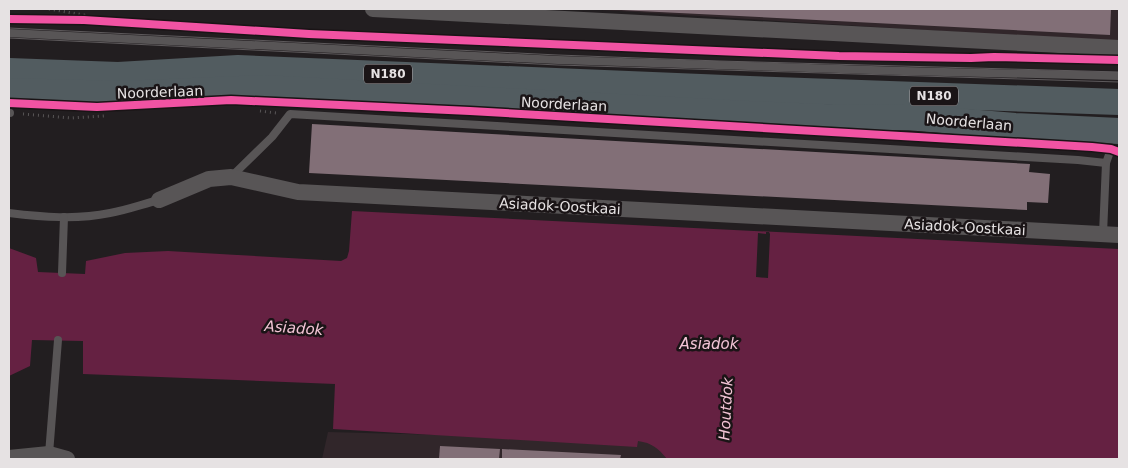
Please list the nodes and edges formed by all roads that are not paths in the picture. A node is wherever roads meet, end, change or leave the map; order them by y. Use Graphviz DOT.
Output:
graph roads {
  1 [pos="373,9"];
  2 [pos="9,33"];
  3 [pos="1119,48"];
  4 [pos="1119,76"];
  5 [pos="15,92"];
  6 [pos="1119,102"];
  7 [pos="1115,140"];
  8 [pos="1106,163"];
  9 [pos="231,177"];
  10 [pos="160,200"];
  11 [pos="9,213"];
  12 [pos="64,217"];
  13 [pos="1102,234"];
  14 [pos="1119,235"];
  15 [pos="62,273"];
  16 [pos="58,340"];
  17 [pos="49,454"];
  18 [pos="9,458"];
  19 [pos="67,459"];
  1 -- 3 [label="street"];
  2 -- 4 [label="lane"];
  5 -- 6 [label="main road, Noorderlaan / N180"];
  5 -- 7 [label="main road, Noorderlaan / N180"];
  7 -- 8 [label="lane"];
  8 -- 9 [label="lane"];
  8 -- 13 [label="lane"];
  9 -- 10 [label="street, Asiadok-Oostkaai"];
  9 -- 13 [label="street, Asiadok-Oostkaai"];
  10 -- 12 [label="lane, Asiadok-Oostkaai"];
  11 -- 12 [label="lane, Asiadok-Oostkaai"];
  12 -- 15 [label="lane"];
  13 -- 14 [label="street, Asiadok-Oostkaai"];
  16 -- 17 [label="lane"];
  17 -- 18 [label="street"];
  17 -- 19 [label="street"];
}
